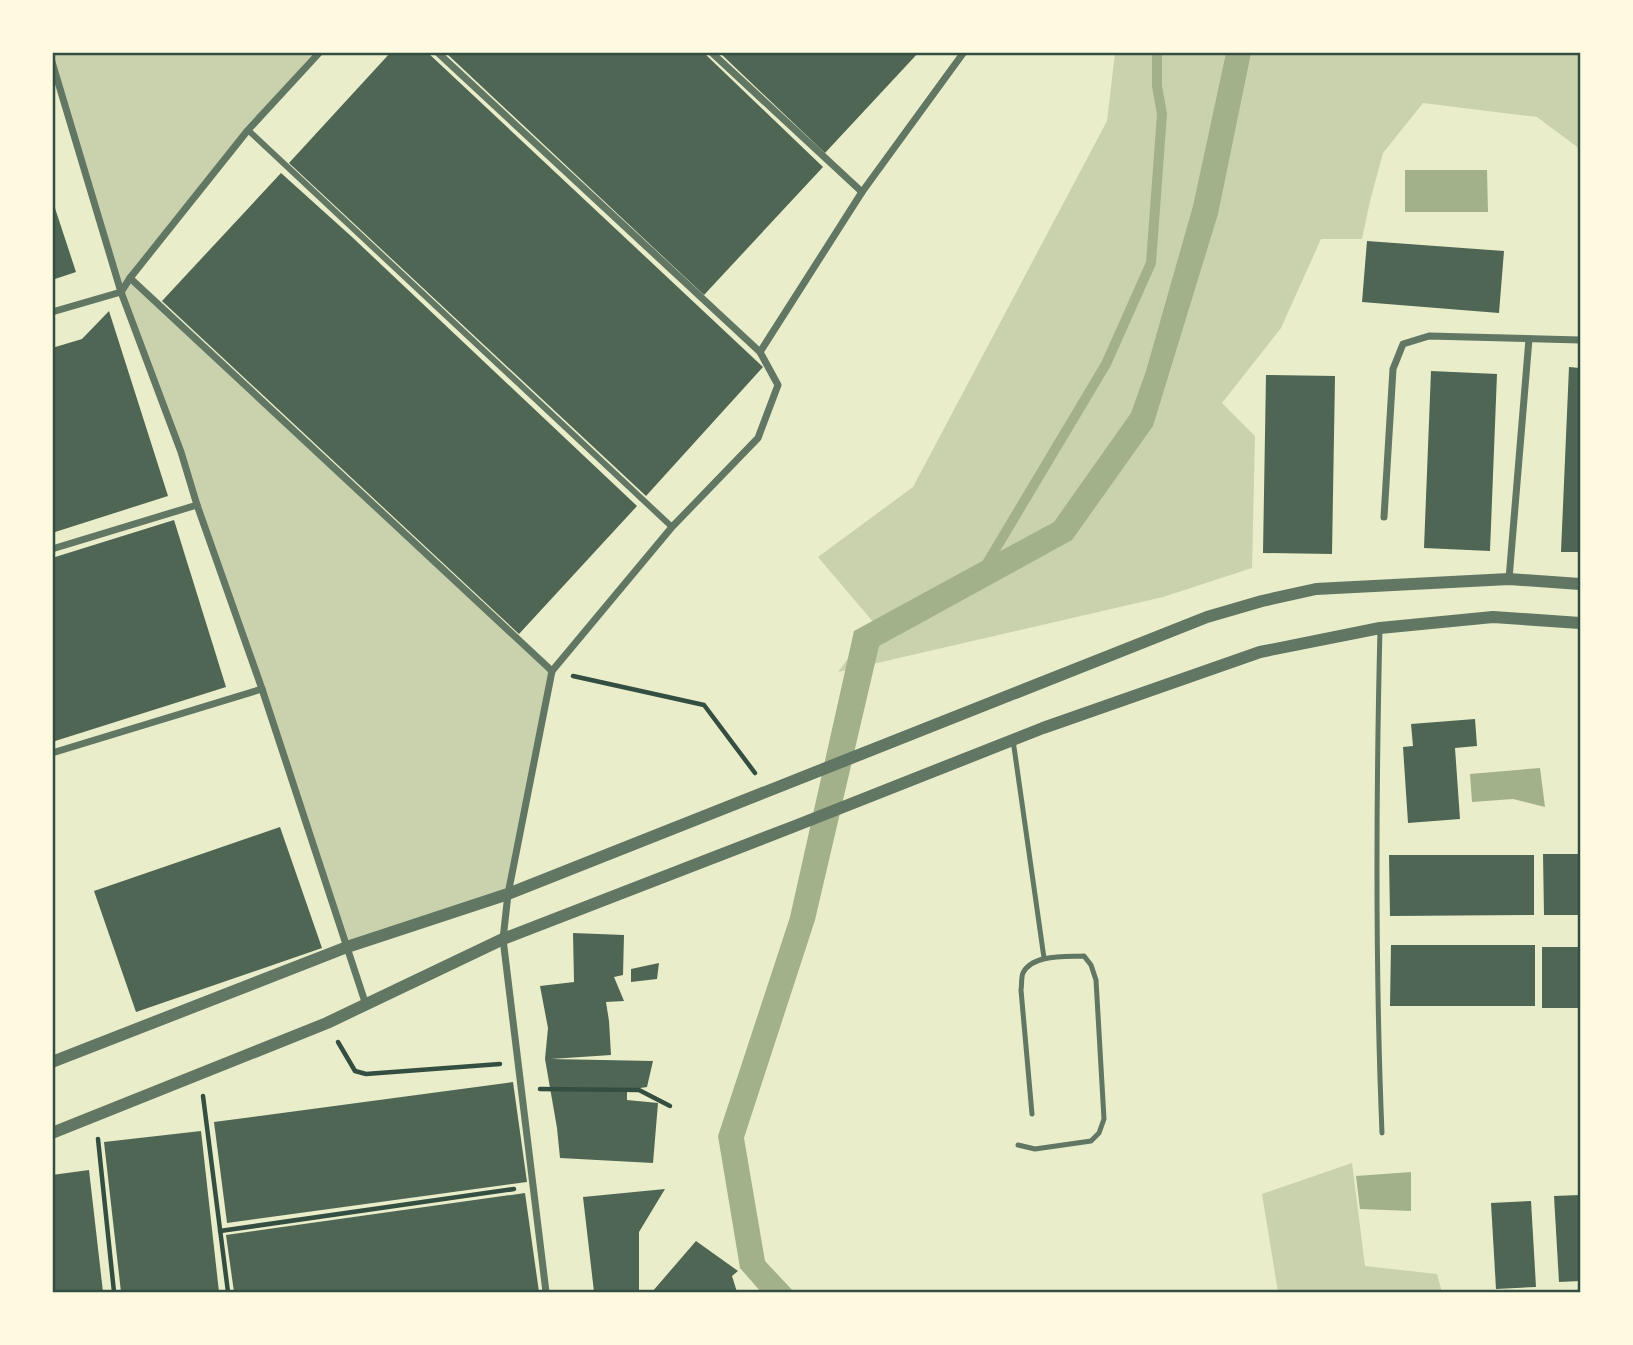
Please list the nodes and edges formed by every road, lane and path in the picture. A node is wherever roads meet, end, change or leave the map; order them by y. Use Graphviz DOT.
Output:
graph roads {
  1 [pos="320,52"];
  2 [pos="437,52"];
  3 [pos="711,52"];
  4 [pos="964,52"];
  5 [pos="52,62"];
  6 [pos="55,79"];
  7 [pos="248,130"];
  8 [pos="862,192"];
  9 [pos="130,278"];
  10 [pos="121,292"];
  11 [pos="52,312"];
  12 [pos="1529,339"];
  13 [pos="1580,340"];
  14 [pos="760,352"];
  15 [pos="197,505"];
  16 [pos="1384,517"];
  17 [pos="672,527"];
  18 [pos="52,549"];
  19 [pos="1509,579"];
  20 [pos="1580,584"];
  21 [pos="1580,623"];
  22 [pos="1380,628"];
  23 [pos="552,671"];
  24 [pos="262,689"];
  25 [pos="1013,740"];
  26 [pos="52,753"];
  27 [pos="768,790"];
  28 [pos="508,894"];
  29 [pos="503,939"];
  30 [pos="347,947"];
  31 [pos="1044,958"];
  32 [pos="366,1005"];
  33 [pos="327,1023"];
  34 [pos="52,1062"];
  35 [pos="519,1063"];
  36 [pos="201,1074"];
  37 [pos="521,1088"];
  38 [pos="670,1106"];
  39 [pos="1032,1114"];
  40 [pos="95,1117"];
  41 [pos="52,1133"];
  42 [pos="1382,1133"];
  43 [pos="1018,1145"];
  44 [pos="532,1186"];
  45 [pos="220,1231"];
  46 [pos="114,1293"];
  47 [pos="228,1293"];
  48 [pos="546,1293"];
  1 -- 7 [label="street"];
  2 -- 14 [label="street"];
  3 -- 8 [label="street"];
  4 -- 8 [label="street"];
  5 -- 6 [label="street"];
  6 -- 10 [label="street"];
  7 -- 9 [label="street"];
  7 -- 17 [label="street"];
  8 -- 14 [label="street"];
  9 -- 10 [label="street"];
  9 -- 23 [label="street"];
  10 -- 11 [label="street"];
  10 -- 15 [label="street"];
  12 -- 13 [label="street"];
  12 -- 16 [label="street"];
  12 -- 19 [label="street"];
  14 -- 17 [label="street"];
  15 -- 18 [label="street"];
  15 -- 24 [label="street"];
  17 -- 23 [label="street"];
  19 -- 20 [label="street"];
  19 -- 27 [label="street"];
  21 -- 22 [label="street"];
  22 -- 25 [label="street"];
  22 -- 42 [label="lane"];
  23 -- 27 [label="path"];
  23 -- 28 [label="street"];
  24 -- 26 [label="street"];
  24 -- 30 [label="street"];
  25 -- 29 [label="street"];
  25 -- 31 [label="lane"];
  27 -- 28 [label="street"];
  28 -- 29 [label="street"];
  28 -- 30 [label="street"];
  29 -- 32 [label="street"];
  29 -- 35 [label="street"];
  30 -- 32 [label="street"];
  30 -- 34 [label="street"];
  31 -- 39 [label="lane"];
  31 -- 43 [label="lane"];
  32 -- 33 [label="street"];
  33 -- 35 [label="path"];
  33 -- 36 [label="street"];
  35 -- 37 [label="street"];
  36 -- 40 [label="street"];
  36 -- 45 [label="path"];
  37 -- 38 [label="path"];
  37 -- 44 [label="street"];
  40 -- 41 [label="street"];
  40 -- 46 [label="path"];
  44 -- 45 [label="path"];
  44 -- 48 [label="street"];
  45 -- 47 [label="path"];
}
